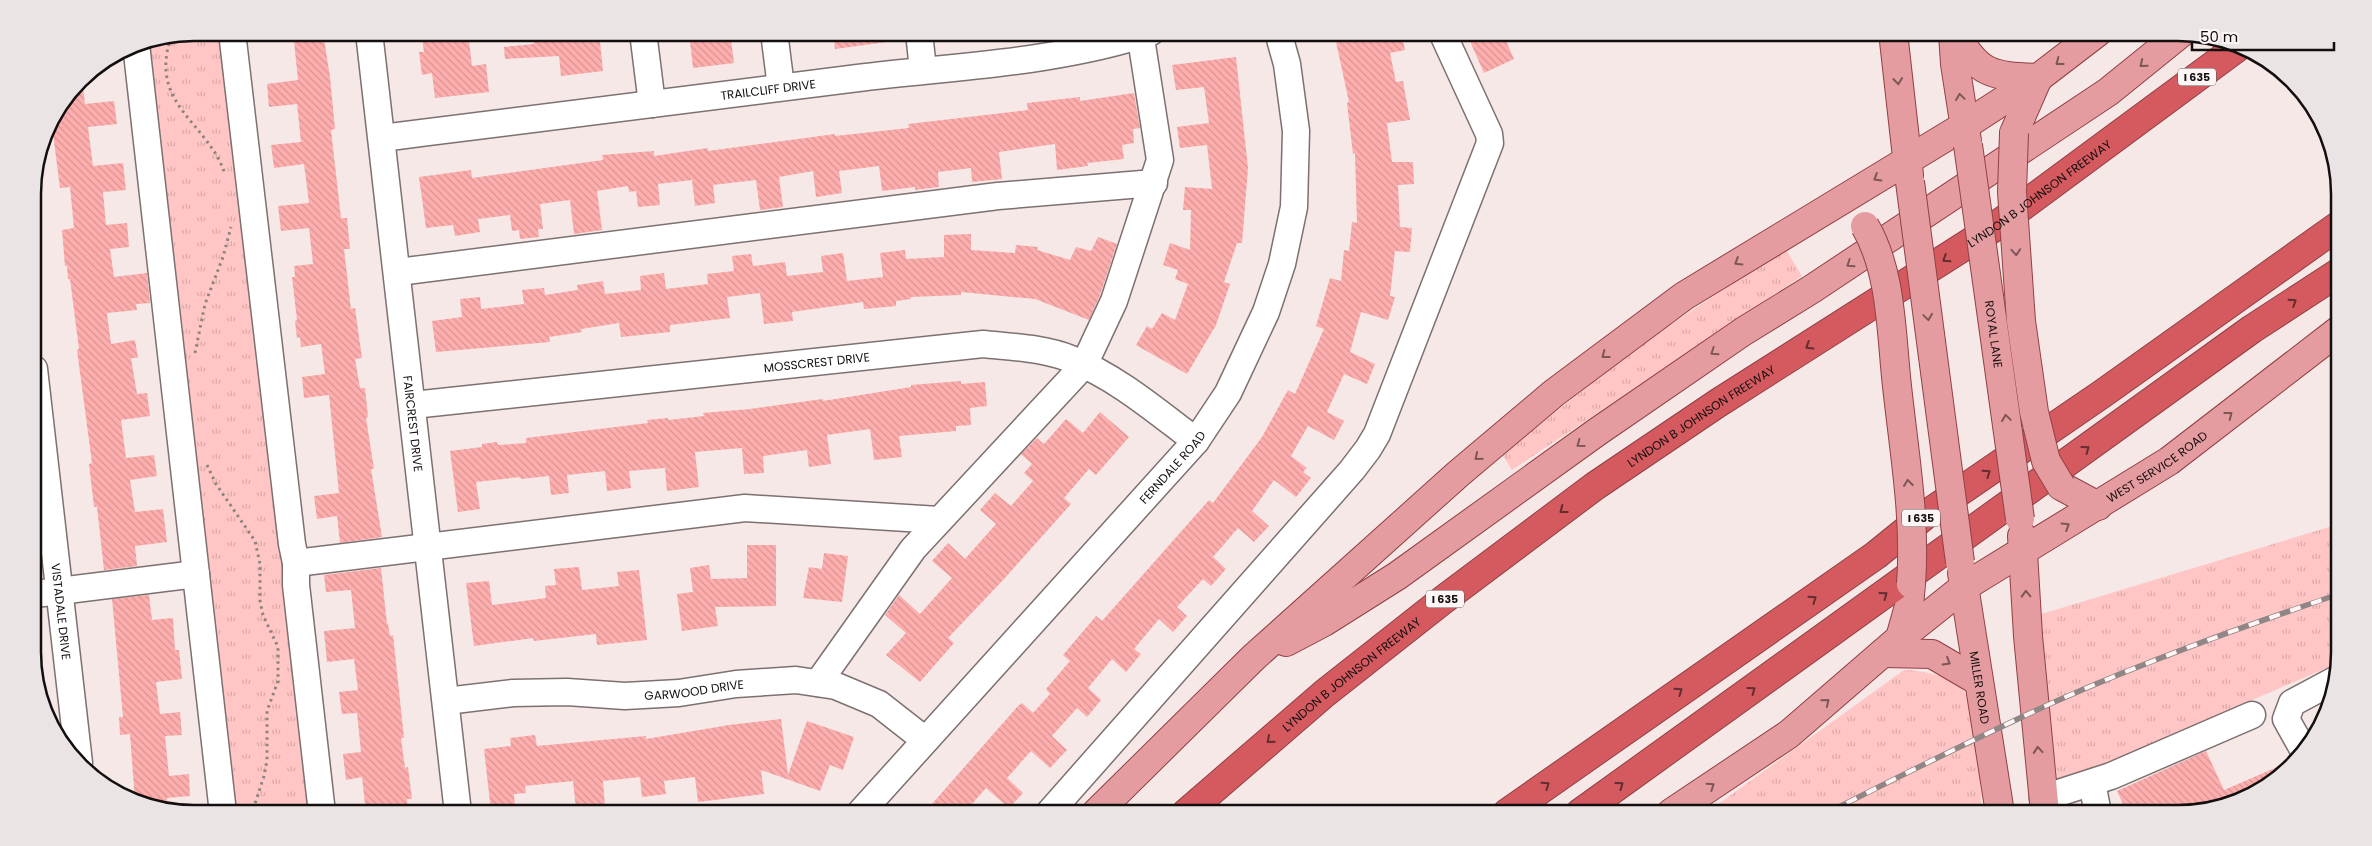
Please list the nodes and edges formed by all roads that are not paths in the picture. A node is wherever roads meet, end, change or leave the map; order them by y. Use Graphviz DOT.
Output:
graph roads {
  1 [pos="1281,41"];
  2 [pos="1446,41"];
  3 [pos="1894,41"];
  4 [pos="1955,41"];
  5 [pos="1959,41"];
  6 [pos="2086,41"];
  7 [pos="2171,41"];
  8 [pos="233,42"];
  9 [pos="371,42"];
  10 [pos="644,42"];
  11 [pos="775,42"];
  12 [pos="920,42"];
  13 [pos="1117,42"];
  14 [pos="1145,42"];
  15 [pos="2232,51"];
  16 [pos="137,52"];
  17 [pos="923,70"];
  18 [pos="2038,78"];
  19 [pos="781,87"];
  20 [pos="652,104"];
  21 [pos="1966,135"];
  22 [pos="382,138"];
  23 [pos="1908,171"];
  24 [pos="1154,183"];
  25 [pos="1834,204"];
  26 [pos="2331,231"];
  27 [pos="398,272"];
  28 [pos="2331,278"];
  29 [pos="2331,335"];
  30 [pos="1084,365"];
  31 [pos="413,405"];
  32 [pos="1196,441"];
  33 [pos="41,499"];
  34 [pos="2098,506"];
  35 [pos="940,520"];
  36 [pos="428,547"];
  37 [pos="2024,552"];
  38 [pos="296,563"];
  39 [pos="196,574"];
  40 [pos="1962,575"];
  41 [pos="47,593"];
  42 [pos="1892,646"];
  43 [pos="1253,658"];
  44 [pos="1978,681"];
  45 [pos="818,683"];
  46 [pos="2327,684"];
  47 [pos="446,701"];
  48 [pos="2252,715"];
  49 [pos="925,740"];
  50 [pos="2300,744"];
  51 [pos="73,745"];
  52 [pos="2092,783"];
  53 [pos="1196,804"];
  54 [pos="1518,804"];
  55 [pos="1592,804"];
  56 [pos="1683,804"];
  57 [pos="1999,804"];
  58 [pos="2044,804"];
  59 [pos="2048,804"];
  60 [pos="2096,804"];
  61 [pos="222,805"];
  62 [pos="321,805"];
  63 [pos="457,805"];
  64 [pos="867,805"];
  65 [pos="1056,805"];
  66 [pos="1105,805"];
  1 -- 32 [label="street, FERNDALE ROAD"];
  2 -- 65 [label="street"];
  3 -- 23 [label="main road, one-way"];
  21 -- 4 [label="main road, ROYAL LANE, one-way"];
  5 -- 18 [label="main road"];
  6 -- 18 [label="main road, one-way"];
  7 -- 43 [label="main road, one-way"];
  8 -- 38 [label="street"];
  9 -- 22 [label="street, FAIRCREST DRIVE"];
  10 -- 20 [label="street"];
  11 -- 19 [label="street"];
  12 -- 17 [label="street"];
  13 -- 17 [label="street, TRAILCLIFF DRIVE"];
  14 -- 24 [label="street"];
  15 -- 53 [label="highway, LYNDON B JOHNSON FREEWAY / I 635, one-way"];
  16 -- 39 [label="street"];
  17 -- 19 [label="street, TRAILCLIFF DRIVE"];
  18 -- 21 [label="main road"];
  18 -- 34 [label="main road, one-way, bridge"];
  19 -- 20 [label="street, TRAILCLIFF DRIVE"];
  20 -- 22 [label="street, TRAILCLIFF DRIVE"];
  21 -- 23 [label="main road"];
  37 -- 21 [label="main road, ROYAL LANE, one-way, bridge"];
  22 -- 27 [label="street, FAIRCREST DRIVE"];
  23 -- 25 [label="main road, one-way"];
  23 -- 40 [label="main road, one-way, bridge"];
  24 -- 27 [label="street"];
  24 -- 30 [label="street"];
  42 -- 25 [label="main road, one-way, bridge"];
  25 -- 43 [label="main road, one-way"];
  54 -- 26 [label="highway, I 635, one-way"];
  27 -- 31 [label="street, FAIRCREST DRIVE"];
  55 -- 28 [label="highway, one-way"];
  34 -- 29 [label="main road, WEST SERVICE ROAD, one-way"];
  30 -- 31 [label="street, MOSSCREST DRIVE"];
  30 -- 32 [label="street, MOSSCREST DRIVE"];
  30 -- 35 [label="street"];
  31 -- 36 [label="street, FAIRCREST DRIVE"];
  32 -- 49 [label="street, FERNDALE ROAD"];
  33 -- 41 [label="street, VISTADALE DRIVE"];
  37 -- 34 [label="main road, WEST SERVICE ROAD, one-way"];
  35 -- 36 [label="street"];
  35 -- 45 [label="street"];
  36 -- 38 [label="street"];
  36 -- 47 [label="street, FAIRCREST DRIVE"];
  37 -- 40 [label="main road, WEST SERVICE ROAD"];
  58 -- 37 [label="main road, ROYAL LANE, one-way"];
  38 -- 62 [label="street"];
  39 -- 41 [label="street"];
  39 -- 61 [label="street"];
  40 -- 42 [label="main road, WEST SERVICE ROAD"];
  40 -- 44 [label="main road, MILLER ROAD"];
  41 -- 51 [label="street, VISTADALE DRIVE"];
  42 -- 44 [label="main road, one-way"];
  56 -- 42 [label="main road, WEST SERVICE ROAD, one-way"];
  43 -- 66 [label="main road"];
  44 -- 57 [label="main road, MILLER ROAD"];
  45 -- 47 [label="street, GARWOOD DRIVE"];
  45 -- 49 [label="street, GARWOOD DRIVE"];
  46 -- 50 [label="street"];
  47 -- 63 [label="street, FAIRCREST DRIVE"];
  48 -- 52 [label="street"];
  49 -- 64 [label="street, FERNDALE ROAD"];
  52 -- 59 [label="street"];
  52 -- 60 [label="street"];
}
